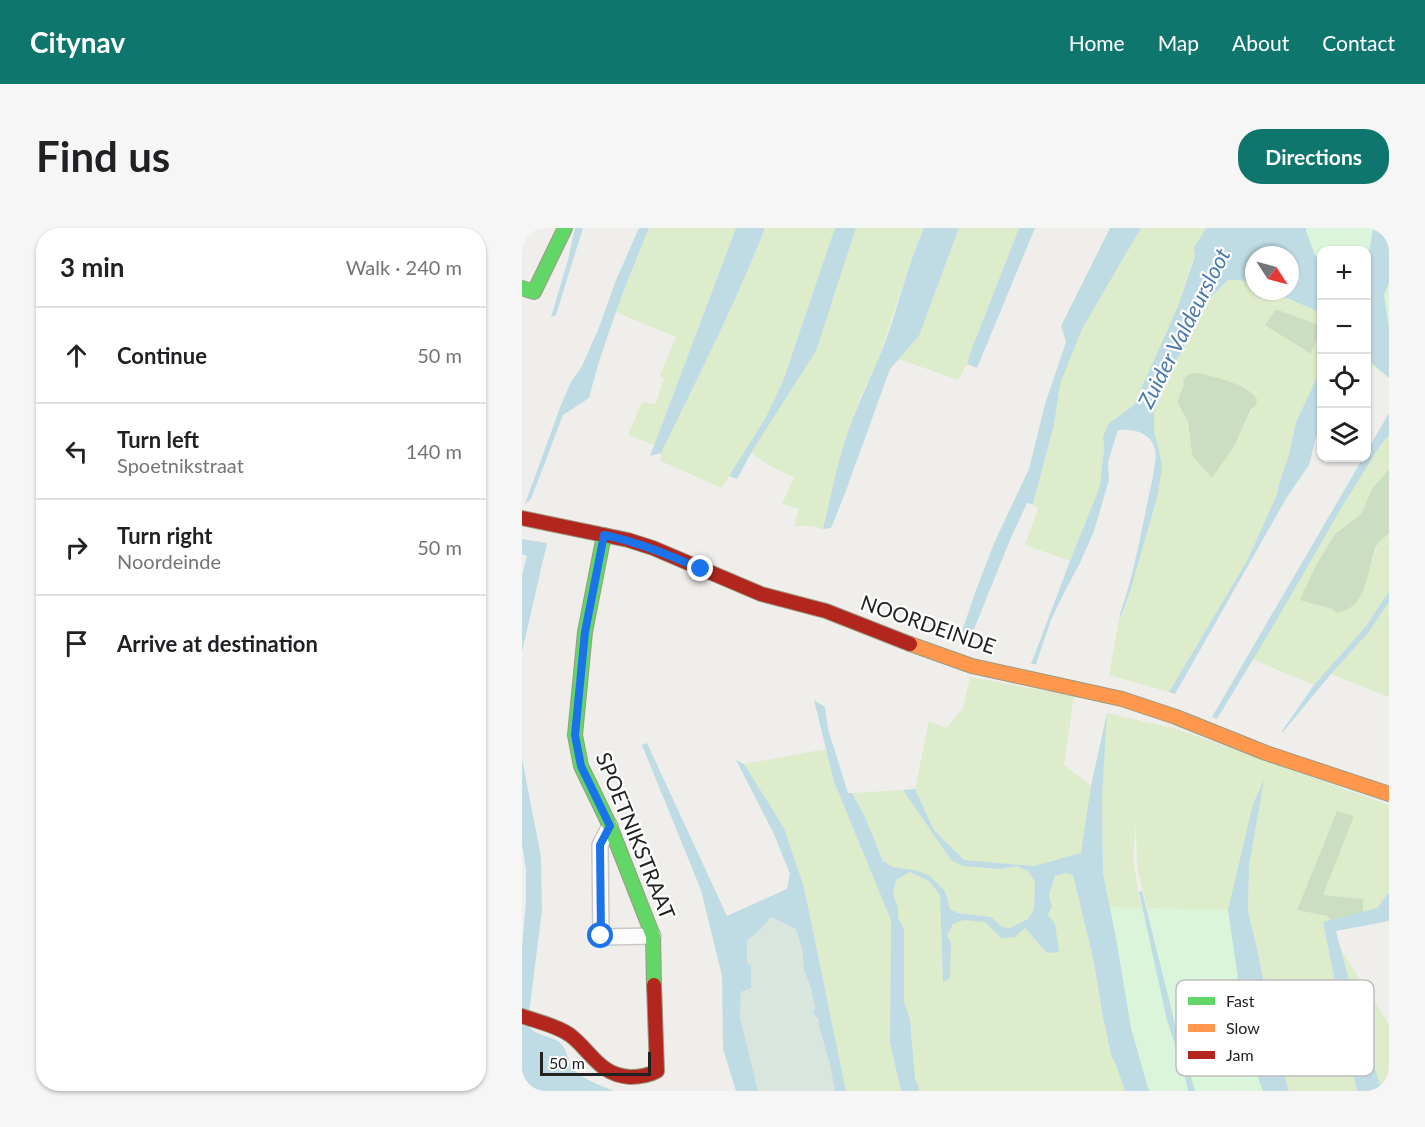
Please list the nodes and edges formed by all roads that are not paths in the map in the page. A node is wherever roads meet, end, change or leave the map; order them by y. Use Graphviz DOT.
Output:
graph roads {
  1 [pos="565,228"];
  2 [pos="522,288"];
  3 [pos="522,518"];
  4 [pos="604,535"];
  5 [pos="1389,794"];
  6 [pos="610,826"];
  7 [pos="653,936"];
  8 [pos="522,1016"];
  1 -- 2 [label="street"];
  3 -- 4 [label="street, NOORDEINDE"];
  4 -- 5 [label="street, NOORDEINDE"];
  4 -- 6 [label="street, SPOETNIKSTRAAT"];
  6 -- 7 [label="street, SPOETNIKSTRAAT"];
  6 -- 7 [label="street"];
  7 -- 8 [label="street, SPOETNIKSTRAAT"];
}
